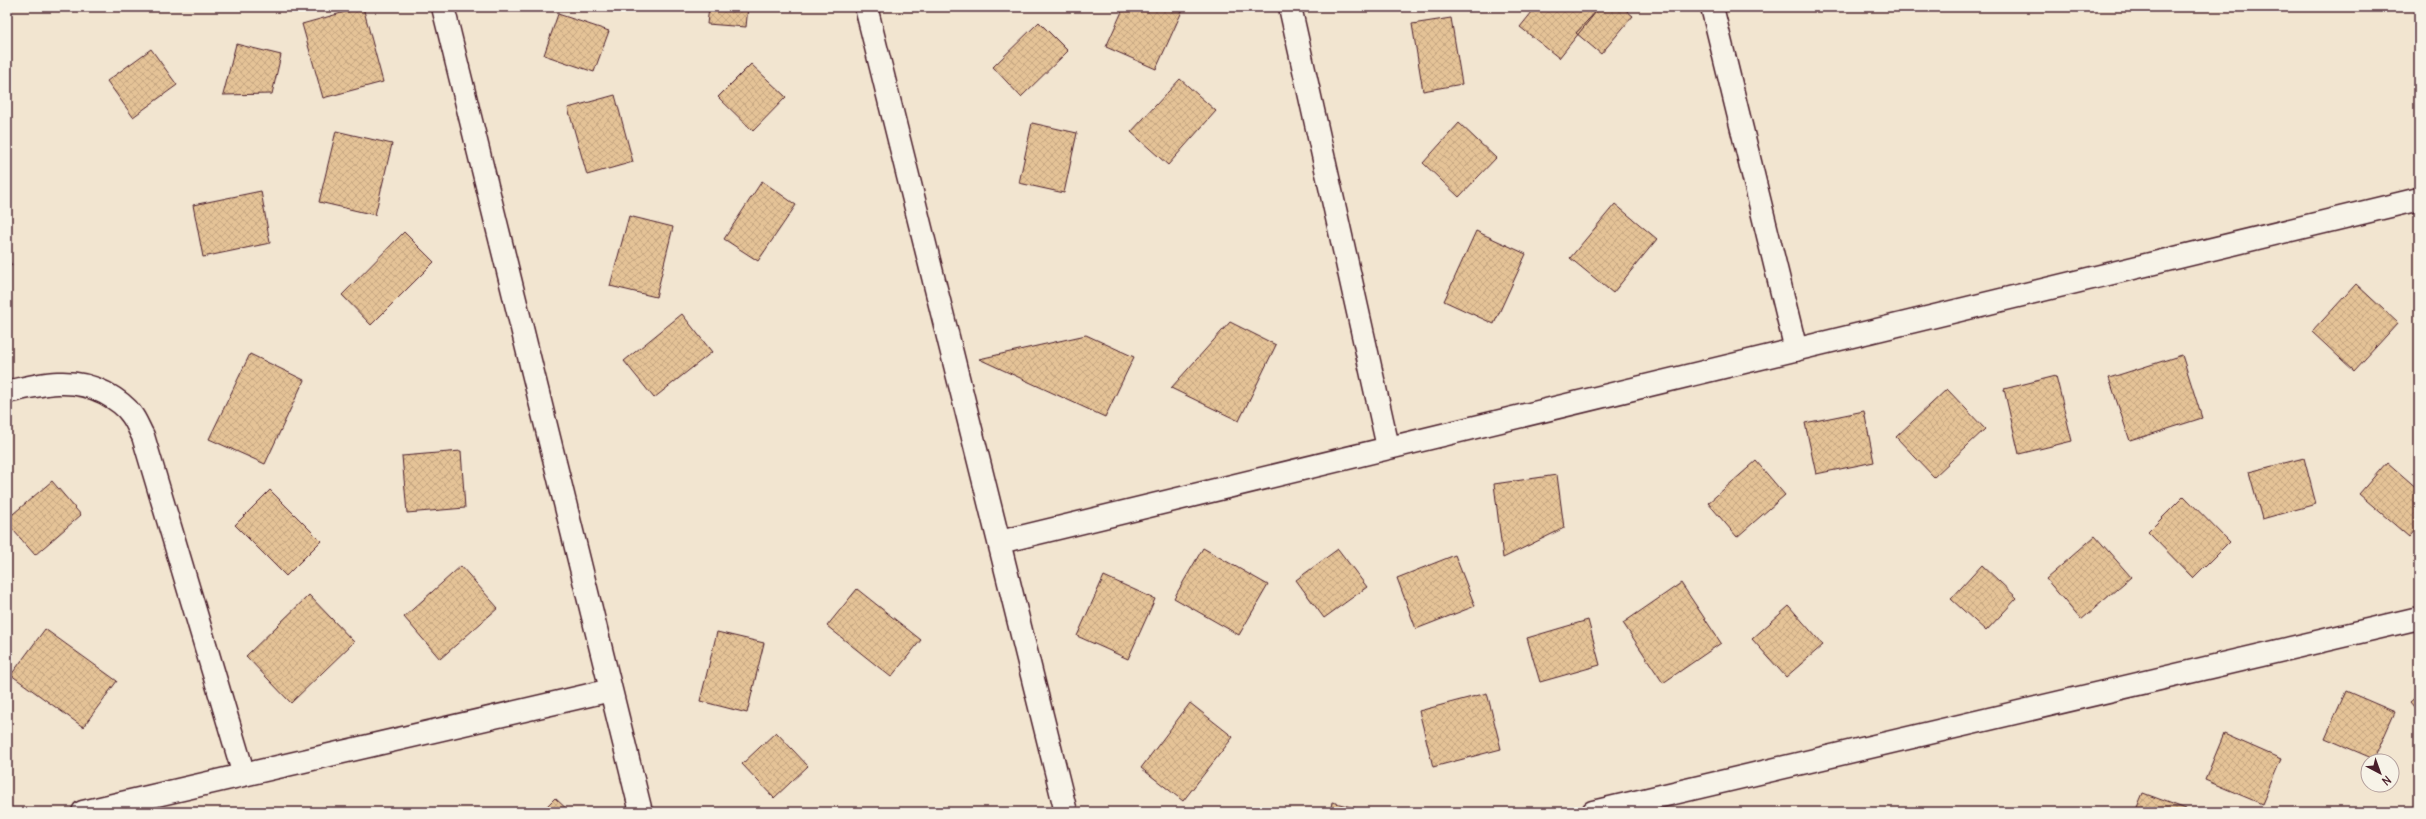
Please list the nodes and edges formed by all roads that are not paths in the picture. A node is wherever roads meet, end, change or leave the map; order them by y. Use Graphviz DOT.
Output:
graph roads {
  1 [pos="442,7"];
  2 [pos="866,7"];
  3 [pos="1290,7"];
  4 [pos="1712,7"];
  5 [pos="2419,199"];
  6 [pos="1796,350"];
  7 [pos="7,392"];
  8 [pos="1388,447"];
  9 [pos="1000,542"];
  10 [pos="2419,618"];
  11 [pos="611,690"];
  12 [pos="244,775"];
  13 [pos="83,812"];
  14 [pos="641,812"];
  15 [pos="1066,812"];
  16 [pos="1593,812"];
  1 -- 11 [label="street"];
  2 -- 9 [label="street"];
  3 -- 8 [label="street"];
  4 -- 6 [label="street"];
  5 -- 6 [label="street"];
  6 -- 8 [label="street"];
  7 -- 12 [label="street"];
  8 -- 9 [label="street"];
  9 -- 15 [label="street"];
  10 -- 16 [label="street"];
  11 -- 12 [label="street"];
  11 -- 14 [label="street"];
  12 -- 13 [label="street"];
}
